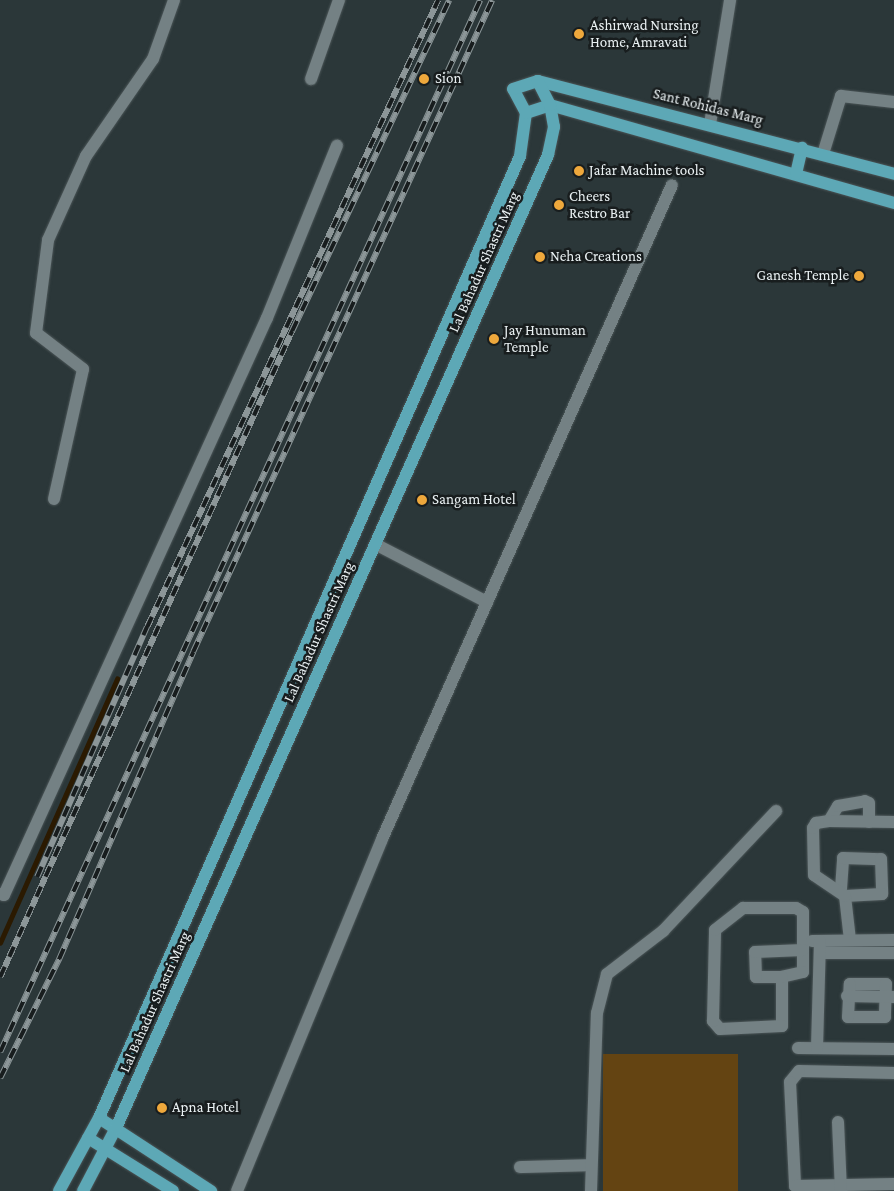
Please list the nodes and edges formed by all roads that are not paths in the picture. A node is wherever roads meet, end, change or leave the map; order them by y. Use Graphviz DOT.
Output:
graph roads {
  1 [pos="174,0"];
  2 [pos="339,0"];
  3 [pos="730,0"];
  4 [pos="310,79"];
  5 [pos="538,81"];
  6 [pos="894,102"];
  7 [pos="550,106"];
  8 [pos="526,113"];
  9 [pos="710,124"];
  10 [pos="336,146"];
  11 [pos="802,148"];
  12 [pos="824,154"];
  13 [pos="796,174"];
  14 [pos="894,174"];
  15 [pos="672,185"];
  16 [pos="894,203"];
  17 [pos="54,499"];
  18 [pos="376,544"];
  19 [pos="328,598"];
  20 [pos="487,602"];
  21 [pos="348,608"];
  22 [pos="776,811"];
  23 [pos="829,822"];
  24 [pos="869,822"];
  25 [pos="894,822"];
  26 [pos="0,894"];
  27 [pos="850,940"];
  28 [pos="803,946"];
  29 [pos="892,946"];
  30 [pos="820,947"];
  31 [pos="782,977"];
  32 [pos="890,997"];
  33 [pos="798,1048"];
  34 [pos="817,1048"];
  35 [pos="894,1049"];
  36 [pos="894,1073"];
  37 [pos="99,1118"];
  38 [pos="838,1122"];
  39 [pos="116,1128"];
  40 [pos="88,1138"];
  41 [pos="105,1149"];
  42 [pos="590,1165"];
  43 [pos="520,1167"];
  44 [pos="894,1184"];
  45 [pos="841,1188"];
  46 [pos="59,1191"];
  47 [pos="83,1191"];
  48 [pos="173,1191"];
  49 [pos="211,1191"];
  50 [pos="237,1191"];
  51 [pos="591,1191"];
  1 -- 17 [label="street"];
  2 -- 4 [label="street"];
  3 -- 9 [label="street"];
  5 -- 7 [label="main road, Lal Bahadur Shastri Marg"];
  5 -- 8 [label="main road"];
  5 -- 9 [label="main road, Sant Rohidas Marg"];
  6 -- 12 [label="street"];
  7 -- 8 [label="main road"];
  7 -- 13 [label="main road"];
  7 -- 18 [label="main road, Lal Bahadur Shastri Marg"];
  8 -- 19 [label="main road, Lal Bahadur Shastri Marg"];
  9 -- 11 [label="main road, Sant Rohidas Marg"];
  10 -- 26 [label="street"];
  11 -- 12 [label="main road, Sant Rohidas Marg"];
  11 -- 13 [label="main road"];
  12 -- 14 [label="main road, Sant Rohidas Marg"];
  13 -- 16 [label="main road"];
  15 -- 20 [label="street"];
  18 -- 20 [label="street"];
  18 -- 21 [label="main road, Lal Bahadur Shastri Marg"];
  19 -- 21 [label="main road"];
  19 -- 37 [label="main road, Lal Bahadur Shastri Marg"];
  20 -- 50 [label="street"];
  21 -- 39 [label="main road, Lal Bahadur Shastri Marg"];
  22 -- 42 [label="street"];
  23 -- 24 [label="street"];
  23 -- 24 [label="street"];
  23 -- 27 [label="street"];
  24 -- 25 [label="street"];
  27 -- 29 [label="street"];
  27 -- 30 [label="street"];
  28 -- 30 [label="street"];
  28 -- 31 [label="street"];
  28 -- 31 [label="street"];
  28 -- 31 [label="street"];
  29 -- 30 [label="street"];
  30 -- 34 [label="street"];
  32 -- 32 [label="street"];
  33 -- 34 [label="street"];
  34 -- 35 [label="street"];
  36 -- 45 [label="street"];
  37 -- 39 [label="main road"];
  37 -- 40 [label="main road, Lal Bahadur Shastri Marg"];
  38 -- 45 [label="street"];
  39 -- 41 [label="main road, Lal Bahadur Shastri Marg"];
  39 -- 49 [label="main road"];
  40 -- 41 [label="main road"];
  40 -- 46 [label="main road, Lal Bahadur Shastri Marg"];
  41 -- 47 [label="main road, Lal Bahadur Shastri Marg"];
  41 -- 48 [label="main road"];
  42 -- 43 [label="street"];
  42 -- 51 [label="street"];
  44 -- 45 [label="street"];
}
